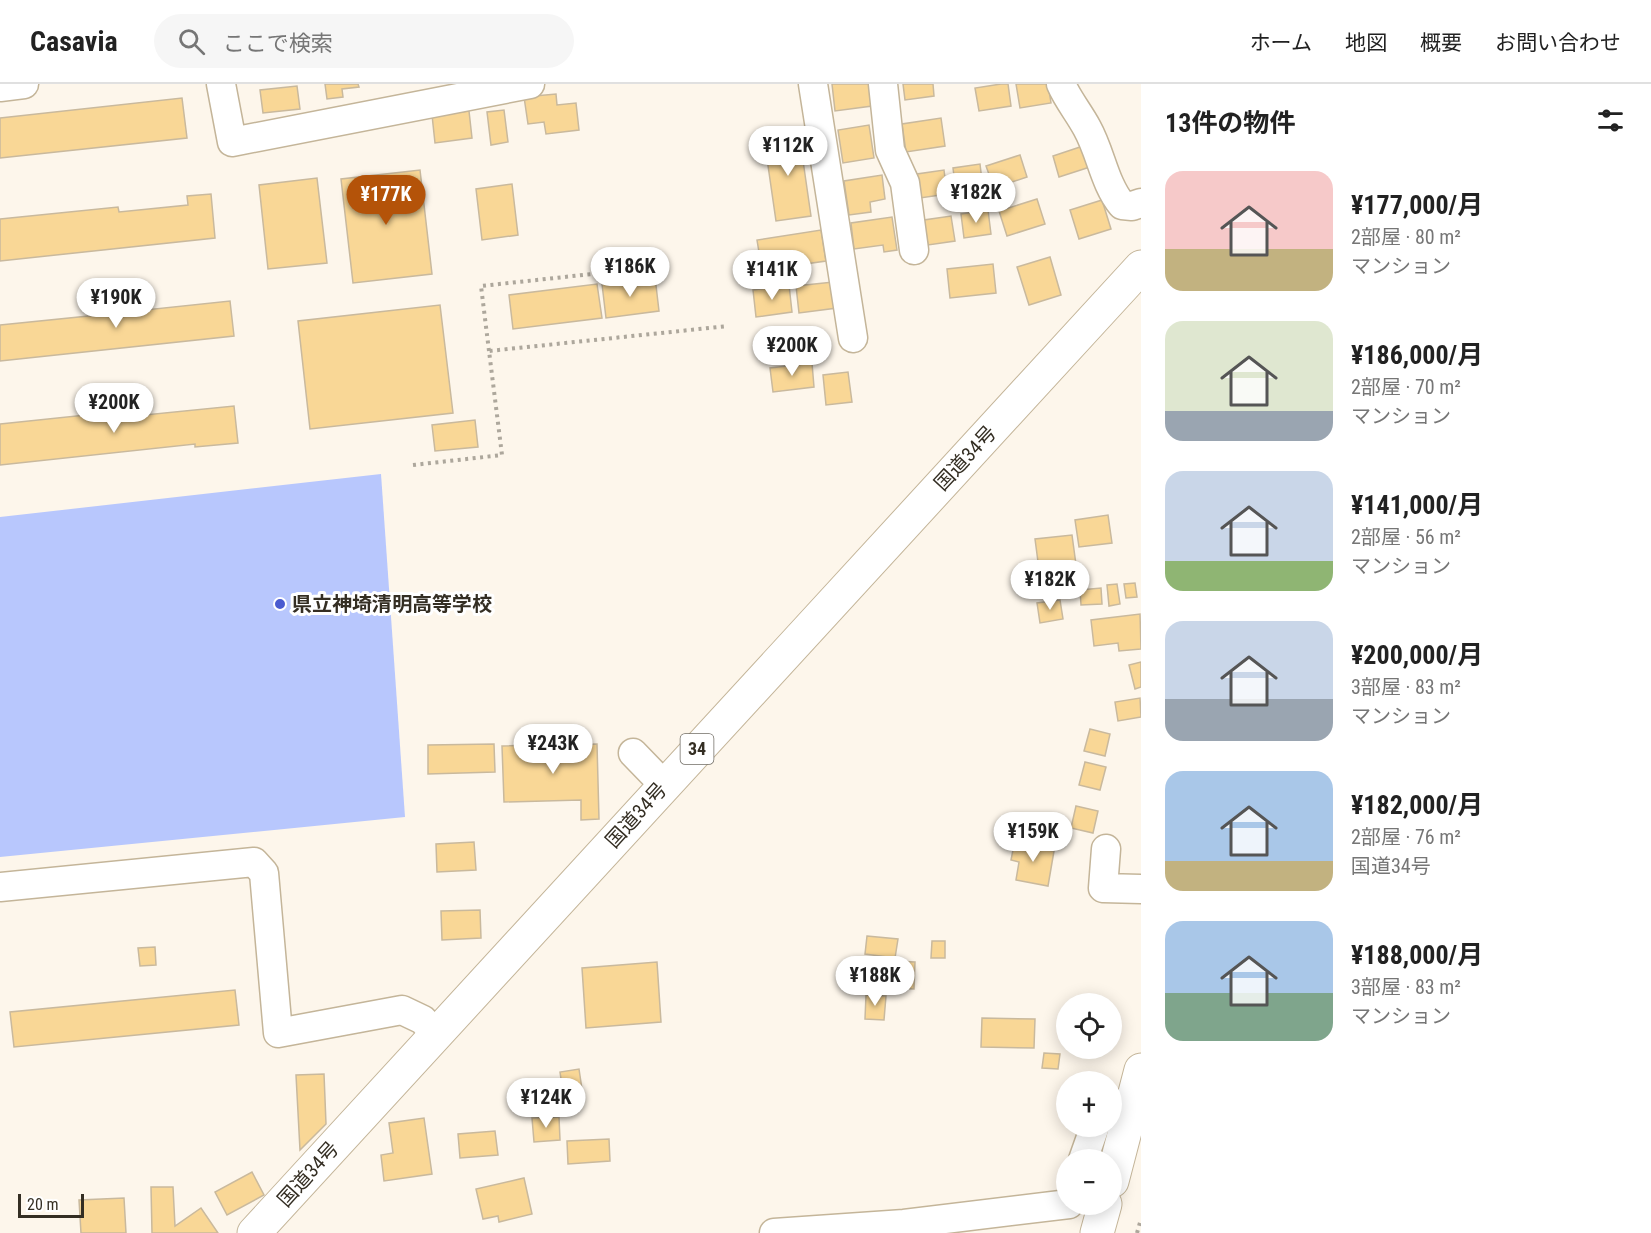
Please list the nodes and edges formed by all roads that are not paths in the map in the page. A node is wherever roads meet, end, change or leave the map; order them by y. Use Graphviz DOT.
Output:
graph roads {
  1 [pos="24,84"];
  2 [pos="221,84"];
  3 [pos="530,84"];
  4 [pos="813,84"];
  5 [pos="883,84"];
  6 [pos="1061,84"];
  7 [pos="0,87"];
  8 [pos="1141,203"];
  9 [pos="914,250"];
  10 [pos="1141,267"];
  11 [pos="853,338"];
  12 [pos="633,753"];
  13 [pos="664,785"];
  14 [pos="1106,849"];
  15 [pos="0,887"];
  16 [pos="1141,889"];
  17 [pos="435,1035"];
  18 [pos="1141,1070"];
  19 [pos="1122,1109"];
  20 [pos="1056,1206"];
  21 [pos="1102,1215"];
  22 [pos="254,1233"];
  23 [pos="774,1233"];
  24 [pos="1097,1233"];
  1 -- 7 [label="street"];
  2 -- 3 [label="street"];
  4 -- 11 [label="street"];
  5 -- 9 [label="street"];
  6 -- 8 [label="street"];
  10 -- 13 [label="main road, 国道34号 / 34"];
  12 -- 13 [label="street"];
  13 -- 17 [label="main road, 国道34号 / 34"];
  14 -- 16 [label="street"];
  15 -- 17 [label="street"];
  17 -- 22 [label="main road, 国道34号 / 34"];
  18 -- 19 [label="main road"];
  20 -- 23 [label="street"];
  21 -- 24 [label="main road"];
}
